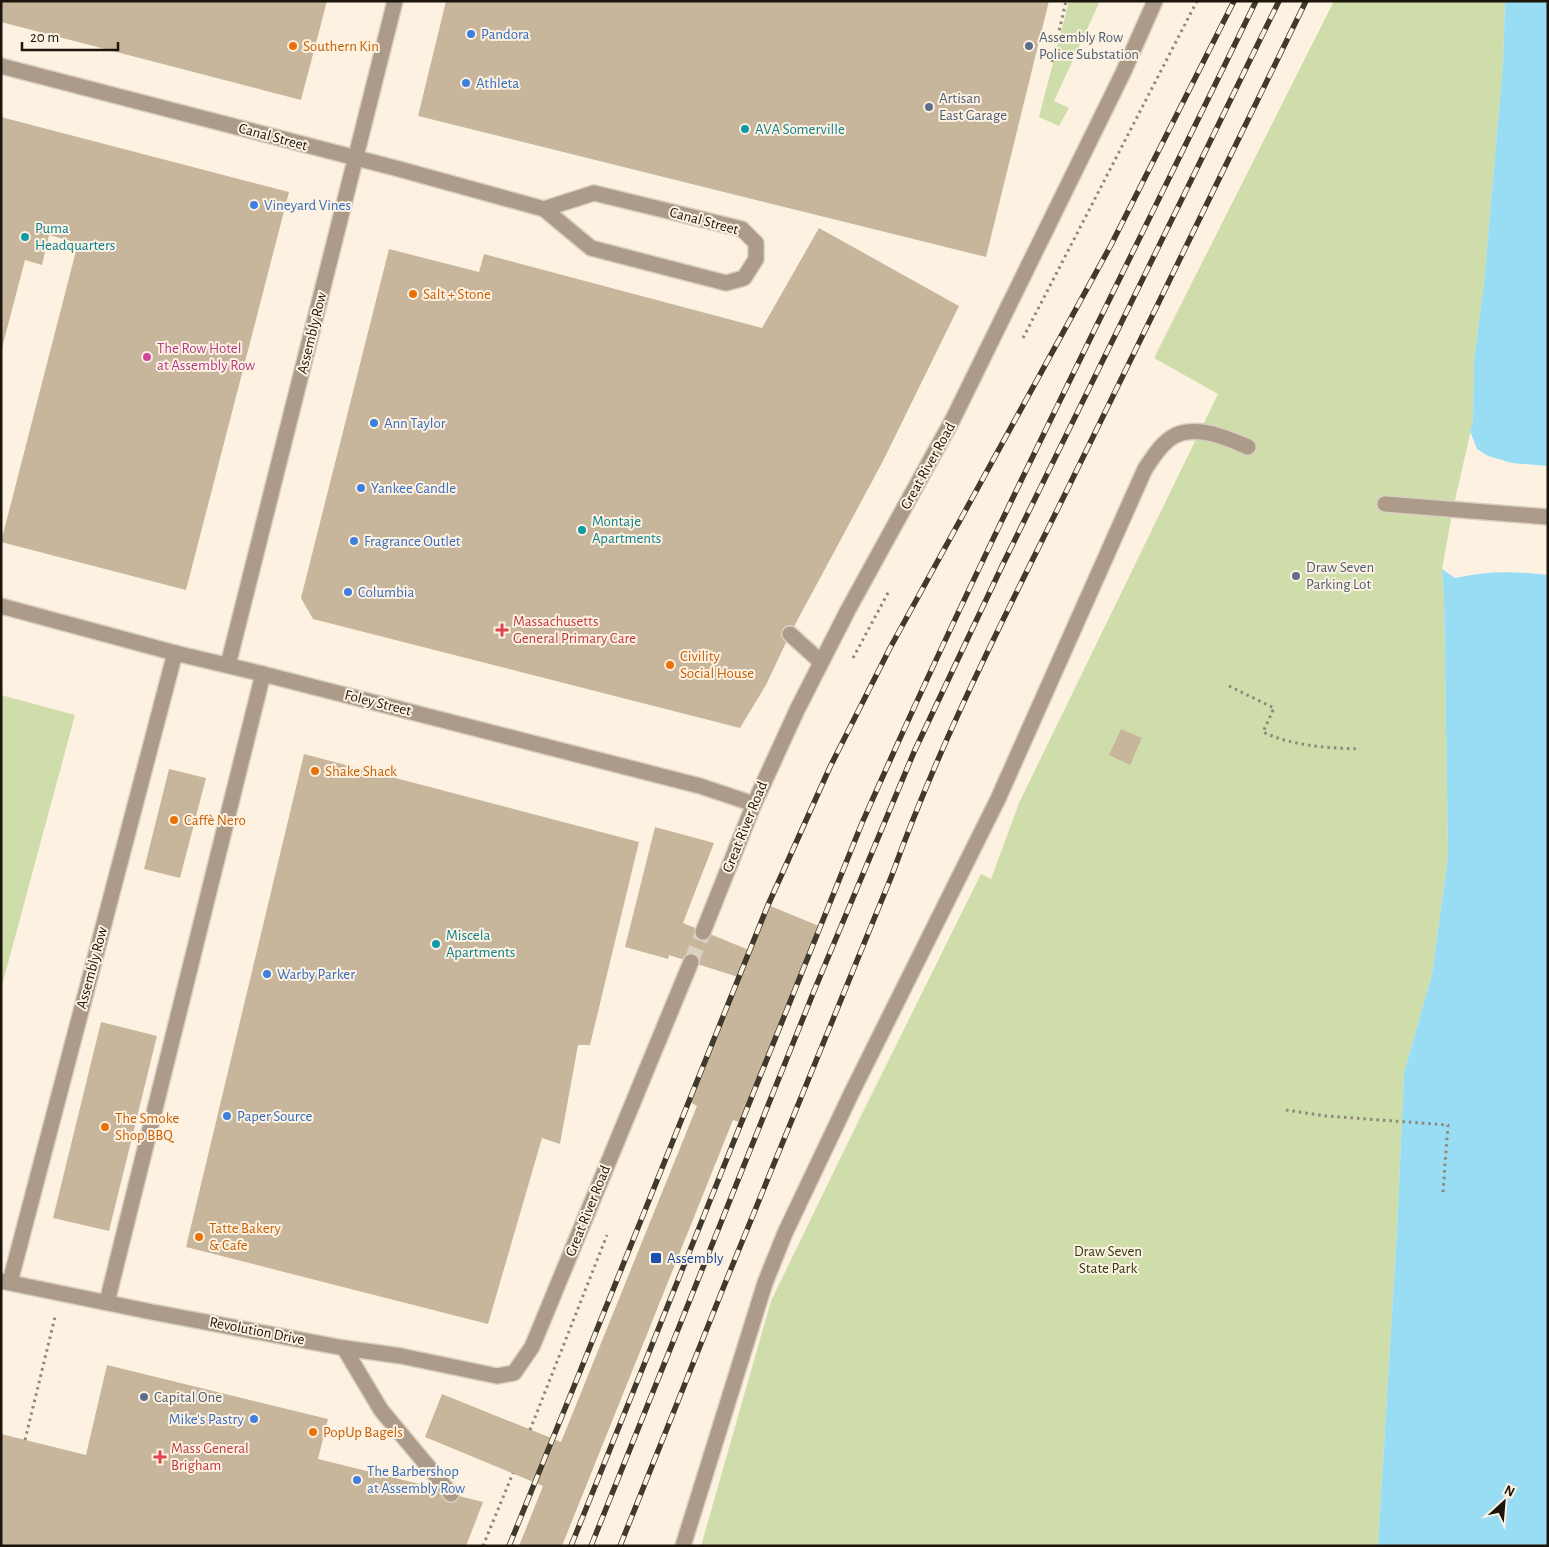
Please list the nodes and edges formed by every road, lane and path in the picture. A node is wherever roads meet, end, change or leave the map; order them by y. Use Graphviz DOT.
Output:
graph roads {
  1 [pos="396,1"];
  2 [pos="1066,1"];
  3 [pos="1155,1"];
  4 [pos="1052,62"];
  5 [pos="1,66"];
  6 [pos="356,158"];
  7 [pos="544,209"];
  8 [pos="1248,447"];
  9 [pos="1385,504"];
  10 [pos="1548,517"];
  11 [pos="1,606"];
  12 [pos="790,634"];
  13 [pos="175,653"];
  14 [pos="821,662"];
  15 [pos="228,665"];
  16 [pos="263,674"];
  17 [pos="1230,686"];
  18 [pos="1360,749"];
  19 [pos="754,804"];
  20 [pos="703,932"];
  21 [pos="691,962"];
  22 [pos="1286,1110"];
  23 [pos="1443,1192"];
  24 [pos="6,1281"];
  25 [pos="61,1292"];
  26 [pos="107,1302"];
  27 [pos="344,1348"];
  28 [pos="514,1373"];
  29 [pos="25,1440"];
  30 [pos="512,1473"];
  31 [pos="451,1494"];
  32 [pos="483,1546"];
  33 [pos="682,1546"];
  1 -- 6 [label="street, Assembly Row"];
  2 -- 4 [label="path"];
  3 -- 14 [label="street, Great River Road"];
  5 -- 6 [label="street, Canal Street"];
  6 -- 7 [label="street, Canal Street"];
  6 -- 15 [label="street, Assembly Row"];
  7 -- 7 [label="street, Canal Street"];
  8 -- 33 [label="street"];
  9 -- 10 [label="street"];
  11 -- 13 [label="street, Foley Street"];
  12 -- 14 [label="street"];
  13 -- 15 [label="street, Foley Street"];
  13 -- 24 [label="street, Assembly Row"];
  14 -- 19 [label="street, Great River Road"];
  15 -- 16 [label="street, Foley Street"];
  16 -- 19 [label="street, Foley Street"];
  16 -- 26 [label="street"];
  17 -- 18 [label="path"];
  19 -- 20 [label="street, Great River Road"];
  21 -- 28 [label="street, Great River Road"];
  22 -- 23 [label="path"];
  24 -- 25 [label="street, Revolution Drive"];
  25 -- 26 [label="street, Revolution Drive"];
  25 -- 29 [label="path"];
  26 -- 27 [label="street, Revolution Drive"];
  27 -- 28 [label="street, Revolution Drive"];
  27 -- 31 [label="street"];
  30 -- 32 [label="path"];
}
